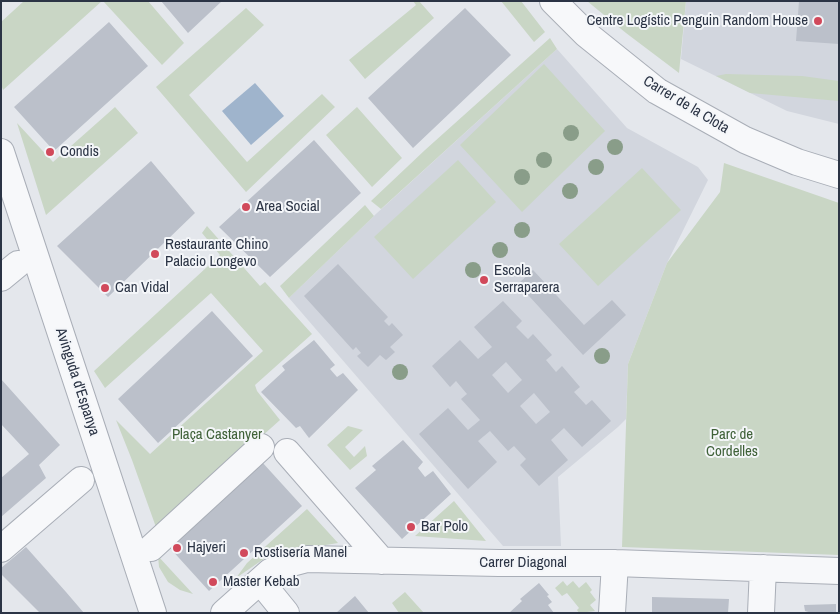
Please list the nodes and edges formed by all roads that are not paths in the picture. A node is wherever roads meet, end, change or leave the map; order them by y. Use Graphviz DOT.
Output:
graph roads {
  1 [pos="554,1"];
  2 [pos="571,1"];
  3 [pos="1,152"];
  4 [pos="839,156"];
  5 [pos="839,175"];
  6 [pos="261,447"];
  7 [pos="287,452"];
  8 [pos="81,480"];
  9 [pos="151,548"];
  10 [pos="1,549"];
  11 [pos="382,561"];
  12 [pos="615,563"];
  13 [pos="763,568"];
  14 [pos="839,571"];
  15 [pos="260,581"];
  16 [pos="153,613"];
  17 [pos="224,613"];
  18 [pos="286,613"];
  19 [pos="612,613"];
  20 [pos="761,613"];
  1 -- 5 [label="street, Carrer de la Clota"];
  2 -- 4 [label="street, Carrer de la Clota"];
  3 -- 16 [label="street, Avinguda d'Espanya"];
  6 -- 9 [label="street"];
  7 -- 11 [label="street"];
  8 -- 10 [label="street"];
  11 -- 12 [label="street, Carrer Diagonal"];
  11 -- 15 [label="street, Carrer Diagonal"];
  12 -- 13 [label="street, Carrer Diagonal"];
  12 -- 19 [label="street"];
  13 -- 14 [label="street, Carrer Diagonal"];
  13 -- 20 [label="street"];
  15 -- 17 [label="street, Carrer Diagonal"];
  15 -- 18 [label="street"];
}
